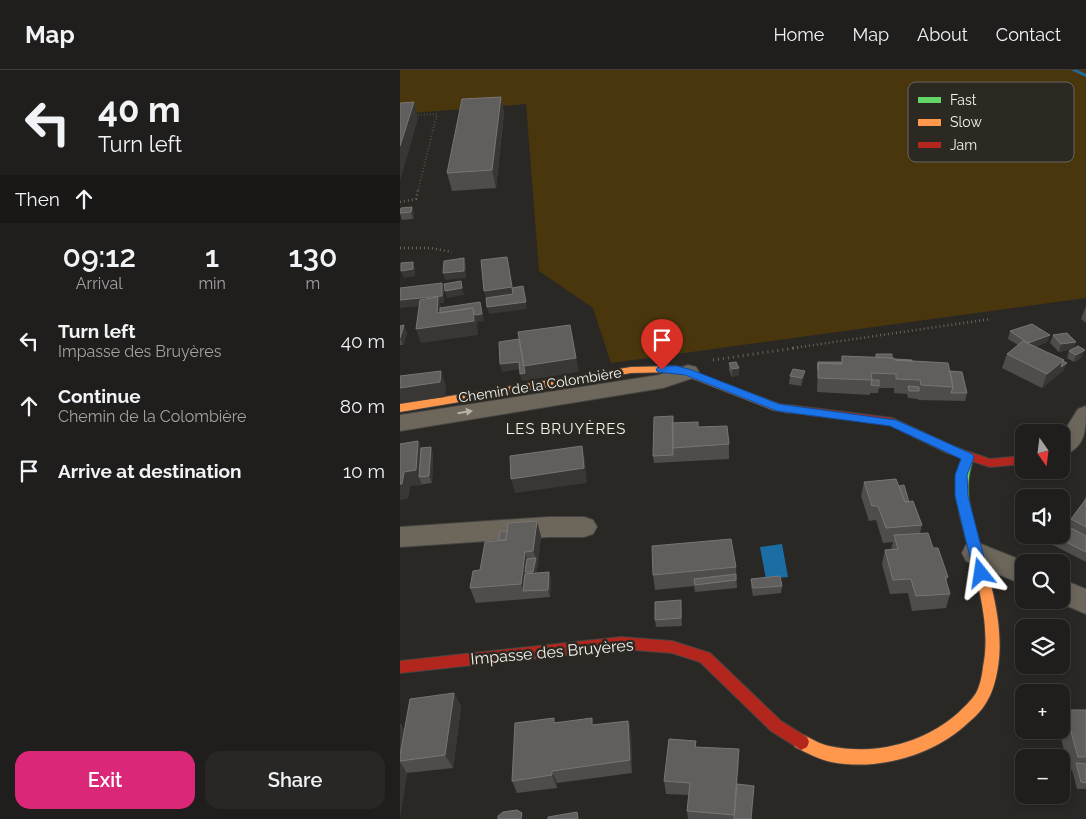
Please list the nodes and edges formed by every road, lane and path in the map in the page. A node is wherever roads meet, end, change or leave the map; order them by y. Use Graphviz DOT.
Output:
graph roads {
  1 [pos="409,116"];
  2 [pos="400,202"];
  3 [pos="400,248"];
  4 [pos="452,252"];
  5 [pos="991,319"];
  6 [pos="688,372"];
  7 [pos="400,408"];
  8 [pos="1086,414"];
  9 [pos="400,423"];
  10 [pos="1070,442"];
  11 [pos="968,457"];
  12 [pos="1015,461"];
  13 [pos="584,526"];
  14 [pos="400,537"];
  15 [pos="976,553"];
  16 [pos="1015,570"];
  17 [pos="1070,595"];
  18 [pos="1086,602"];
  19 [pos="400,667"];
  1 -- 2 [label="path"];
  3 -- 4 [label="path"];
  5 -- 6 [label="path"];
  6 -- 7 [label="street, Chemin de la Colombière"];
  9 -- 6 [label="street, Chemin de la Colombière, one-way"];
  6 -- 11 [label="street"];
  8 -- 10 [label="street"];
  11 -- 12 [label="street"];
  11 -- 15 [label="street, Impasse des Bruyères"];
  13 -- 14 [label="street"];
  15 -- 16 [label="street"];
  15 -- 19 [label="street, Impasse des Bruyères"];
  17 -- 18 [label="street"];
}
